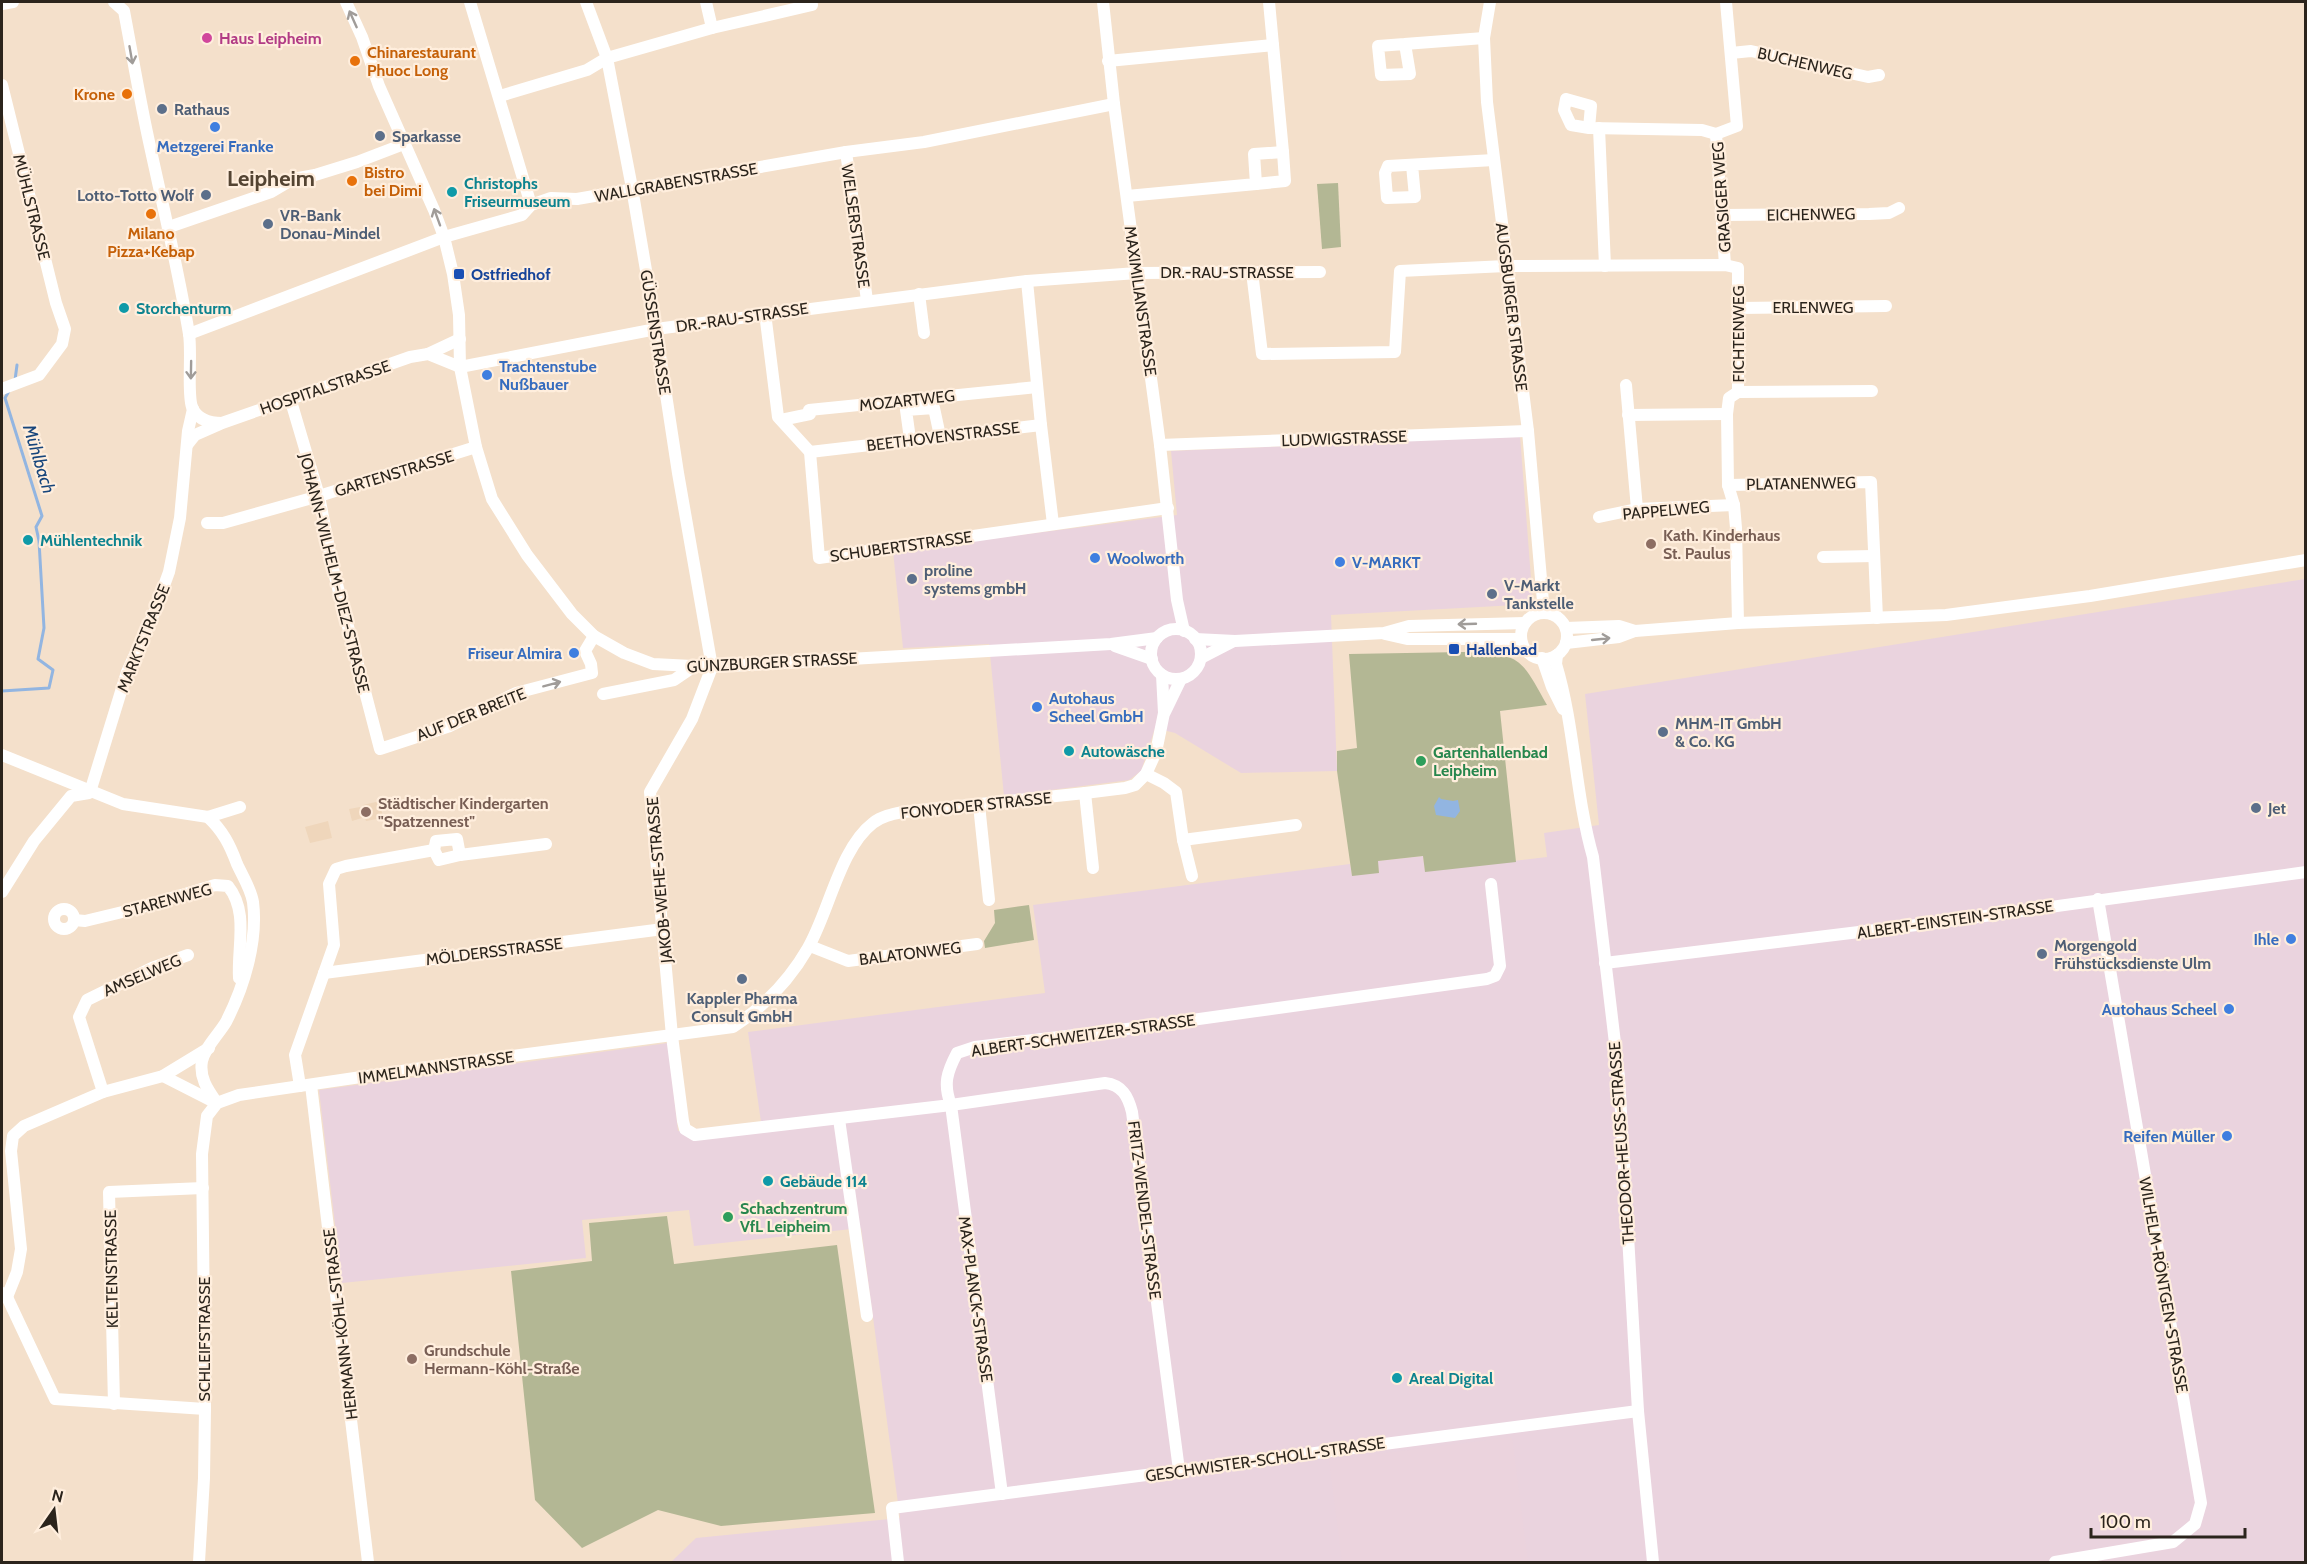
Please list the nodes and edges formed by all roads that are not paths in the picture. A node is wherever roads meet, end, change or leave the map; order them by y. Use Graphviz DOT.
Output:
graph roads {
  1 [pos="13,2"];
  2 [pos="114,2"];
  3 [pos="346,2"];
  4 [pos="470,2"];
  5 [pos="586,2"];
  6 [pos="706,2"];
  7 [pos="1103,2"];
  8 [pos="1269,2"];
  9 [pos="1490,2"];
  10 [pos="1726,2"];
  11 [pos="811,3"];
  12 [pos="2,4"];
  13 [pos="125,6"];
  14 [pos="712,28"];
  15 [pos="1484,38"];
  16 [pos="1405,44"];
  17 [pos="1273,45"];
  18 [pos="1731,53"];
  19 [pos="607,58"];
  20 [pos="1108,61"];
  21 [pos="1879,75"];
  22 [pos="2,85"];
  23 [pos="500,96"];
  24 [pos="1114,104"];
  25 [pos="1716,134"];
  26 [pos="404,144"];
  27 [pos="846,152"];
  28 [pos="1283,152"];
  29 [pos="1494,160"];
  30 [pos="1412,165"];
  31 [pos="1257,184"];
  32 [pos="632,188"];
  33 [pos="1127,196"];
  34 [pos="531,205"];
  35 [pos="1899,208"];
  36 [pos="1722,215"];
  37 [pos="169,226"];
  38 [pos="444,237"];
  39 [pos="1725,265"];
  40 [pos="1506,266"];
  41 [pos="1605,266"];
  42 [pos="1252,272"];
  43 [pos="1320,272"];
  44 [pos="1137,273"];
  45 [pos="1027,281"];
  46 [pos="919,294"];
  47 [pos="867,300"];
  48 [pos="1886,306"];
  49 [pos="1739,308"];
  50 [pos="765,314"];
  51 [pos="656,328"];
  52 [pos="924,333"];
  53 [pos="189,334"];
  54 [pos="460,339"];
  55 [pos="428,354"];
  56 [pos="460,367"];
  57 [pos="1626,385"];
  58 [pos="1037,387"];
  59 [pos="2,388"];
  60 [pos="1872,391"];
  61 [pos="1738,392"];
  62 [pos="290,398"];
  63 [pos="196,413"];
  64 [pos="1727,414"];
  65 [pos="1628,415"];
  66 [pos="781,420"];
  67 [pos="222,423"];
  68 [pos="1041,425"];
  69 [pos="1528,431"];
  70 [pos="940,436"];
  71 [pos="910,439"];
  72 [pos="187,445"];
  73 [pos="1161,445"];
  74 [pos="476,447"];
  75 [pos="810,452"];
  76 [pos="1728,485"];
  77 [pos="319,496"];
  78 [pos="1734,505"];
  79 [pos="1168,508"];
  80 [pos="1637,509"];
  81 [pos="1599,517"];
  82 [pos="207,523"];
  83 [pos="1053,524"];
  84 [pos="1874,556"];
  85 [pos="1823,557"];
  86 [pos="2306,560"];
  87 [pos="1177,600"];
  88 [pos="1544,613"];
  89 [pos="1878,618"];
  90 [pos="1525,623"];
  91 [pos="1738,623"];
  92 [pos="1566,628"];
  93 [pos="1171,630"];
  94 [pos="1185,631"];
  95 [pos="1635,631"];
  96 [pos="1384,633"];
  97 [pos="594,636"];
  98 [pos="1157,638"];
  99 [pos="1195,639"];
  100 [pos="1521,639"];
  101 [pos="1235,641"];
  102 [pos="1566,643"];
  103 [pos="1111,644"];
  104 [pos="1557,655"];
  105 [pos="1201,658"];
  106 [pos="1542,658"];
  107 [pos="1152,659"];
  108 [pos="693,667"];
  109 [pos="712,667"];
  110 [pos="1162,675"];
  111 [pos="1181,679"];
  112 [pos="603,694"];
  113 [pos="1164,713"];
  114 [pos="1571,727"];
  115 [pos="380,749"];
  116 [pos="2,755"];
  117 [pos="1146,774"];
  118 [pos="90,792"];
  119 [pos="1085,793"];
  120 [pos="979,805"];
  121 [pos="240,807"];
  122 [pos="208,817"];
  123 [pos="1296,825"];
  124 [pos="1183,840"];
  125 [pos="546,844"];
  126 [pos="1093,868"];
  127 [pos="2306,872"];
  128 [pos="1192,876"];
  129 [pos="1491,884"];
  130 [pos="2,892"];
  131 [pos="2098,899"];
  132 [pos="988,900"];
  133 [pos="74,920"];
  134 [pos="663,929"];
  135 [pos="977,944"];
  136 [pos="810,946"];
  137 [pos="189,955"];
  138 [pos="1605,963"];
  139 [pos="324,973"];
  140 [pos="240,987"];
  141 [pos="672,1036"];
  142 [pos="208,1048"];
  143 [pos="163,1076"];
  144 [pos="305,1086"];
  145 [pos="103,1092"];
  146 [pos="217,1103"];
  147 [pos="951,1105"];
  148 [pos="839,1119"];
  149 [pos="203,1188"];
  150 [pos="4,1295"];
  151 [pos="867,1316"];
  152 [pos="114,1404"];
  153 [pos="205,1409"];
  154 [pos="1638,1411"];
  155 [pos="1179,1470"];
  156 [pos="1002,1494"];
  157 [pos="199,1563"];
  158 [pos="368,1563"];
  159 [pos="898,1563"];
  160 [pos="1653,1563"];
  161 [pos="2055,1563"];
  1 -- 12 [label="street"];
  2 -- 13 [label="street, MARKTSTRASSE"];
  26 -- 3 [label="street, GÜNZBURGER STRASSE, one-way"];
  4 -- 23 [label="street"];
  5 -- 19 [label="street, GÜSSENSTRASSE"];
  6 -- 14 [label="street"];
  7 -- 20 [label="street, MAXIMILIANSTRASSE"];
  8 -- 17 [label="street"];
  9 -- 15 [label="street, AUGSBURGER STRASSE"];
  10 -- 18 [label="street, GRASIGER WEG"];
  11 -- 14 [label="street"];
  13 -- 37 [label="street, MARKTSTRASSE, one-way"];
  14 -- 19 [label="street"];
  15 -- 16 [label="street"];
  15 -- 29 [label="street, AUGSBURGER STRASSE"];
  17 -- 20 [label="street"];
  17 -- 28 [label="street"];
  18 -- 21 [label="street, BUCHENWEG"];
  18 -- 25 [label="street, GRASIGER WEG"];
  19 -- 23 [label="street"];
  19 -- 32 [label="street, GÜSSENSTRASSE"];
  20 -- 24 [label="street, MAXIMILIANSTRASSE"];
  22 -- 59 [label="street, MÜHLSTRASSE"];
  23 -- 34 [label="street"];
  24 -- 27 [label="street, WALLGRABENSTRASSE"];
  24 -- 33 [label="street, MAXIMILIANSTRASSE"];
  25 -- 36 [label="street, GRASIGER WEG"];
  25 -- 41 [label="street"];
  26 -- 37 [label="street"];
  38 -- 26 [label="street, GÜNZBURGER STRASSE, one-way"];
  27 -- 32 [label="street, WALLGRABENSTRASSE"];
  27 -- 47 [label="street, WELSERSTRASSE"];
  28 -- 31 [label="street"];
  28 -- 31 [label="street"];
  29 -- 30 [label="street"];
  29 -- 40 [label="street, AUGSBURGER STRASSE"];
  31 -- 33 [label="street"];
  32 -- 34 [label="street, WALLGRABENSTRASSE"];
  32 -- 51 [label="street, GÜSSENSTRASSE"];
  33 -- 44 [label="street, MAXIMILIANSTRASSE"];
  34 -- 38 [label="street, WALLGRABENSTRASSE"];
  35 -- 36 [label="street, EICHENWEG"];
  36 -- 39 [label="street, GRASIGER WEG"];
  37 -- 53 [label="street, MARKTSTRASSE"];
  38 -- 53 [label="street, WALLGRABENSTRASSE"];
  38 -- 54 [label="street, GÜNZBURGER STRASSE"];
  39 -- 41 [label="street"];
  39 -- 49 [label="street, FICHTENWEG"];
  40 -- 41 [label="street"];
  40 -- 42 [label="street"];
  40 -- 69 [label="street, AUGSBURGER STRASSE"];
  42 -- 43 [label="street, DR.-RAU-STRASSE"];
  42 -- 44 [label="street, DR.-RAU-STRASSE"];
  44 -- 45 [label="street, DR.-RAU-STRASSE"];
  44 -- 73 [label="street, MAXIMILIANSTRASSE"];
  45 -- 46 [label="street, DR.-RAU-STRASSE"];
  45 -- 58 [label="street, BEETHOVENSTRASSE"];
  46 -- 47 [label="street, DR.-RAU-STRASSE"];
  46 -- 52 [label="street"];
  47 -- 50 [label="street, DR.-RAU-STRASSE"];
  48 -- 49 [label="street, ERLENWEG"];
  49 -- 61 [label="street, FICHTENWEG"];
  50 -- 51 [label="street, DR.-RAU-STRASSE"];
  50 -- 66 [label="street"];
  51 -- 56 [label="street, DR.-RAU-STRASSE"];
  51 -- 109 [label="street, GÜSSENSTRASSE"];
  53 -- 63 [label="street, MARKTSTRASSE, one-way"];
  54 -- 55 [label="street, HOSPITALSTRASSE"];
  54 -- 56 [label="street, GÜNZBURGER STRASSE"];
  55 -- 56 [label="street"];
  55 -- 62 [label="street, HOSPITALSTRASSE"];
  56 -- 74 [label="street, GÜNZBURGER STRASSE"];
  57 -- 65 [label="street"];
  58 -- 66 [label="street, MOZARTWEG"];
  58 -- 68 [label="street, BEETHOVENSTRASSE"];
  60 -- 61 [label="street"];
  61 -- 64 [label="street, FICHTENWEG"];
  62 -- 67 [label="street, HOSPITALSTRASSE"];
  62 -- 77 [label="street, JOHANN-WILHELM-DIEZ-STRASSE"];
  63 -- 67 [label="street"];
  63 -- 72 [label="street, MARKTSTRASSE"];
  64 -- 65 [label="street"];
  64 -- 76 [label="street, FICHTENWEG"];
  65 -- 80 [label="street"];
  66 -- 75 [label="street"];
  67 -- 72 [label="street, HOSPITALSTRASSE"];
  68 -- 70 [label="street, BEETHOVENSTRASSE"];
  68 -- 83 [label="street"];
  69 -- 73 [label="street, LUDWIGSTRASSE"];
  69 -- 88 [label="street, AUGSBURGER STRASSE"];
  70 -- 71 [label="street, BEETHOVENSTRASSE"];
  70 -- 71 [label="street"];
  71 -- 75 [label="street, BEETHOVENSTRASSE"];
  72 -- 118 [label="street, MARKTSTRASSE"];
  73 -- 79 [label="street, MAXIMILIANSTRASSE"];
  74 -- 77 [label="street, GARTENSTRASSE"];
  74 -- 97 [label="street, GÜNZBURGER STRASSE"];
  75 -- 83 [label="street, SCHUBERTSTRASSE"];
  76 -- 78 [label="street, FICHTENWEG"];
  76 -- 84 [label="street, PLATANENWEG"];
  77 -- 82 [label="street, GARTENSTRASSE"];
  77 -- 115 [label="street, JOHANN-WILHELM-DIEZ-STRASSE"];
  78 -- 80 [label="street, PAPPELWEG"];
  78 -- 91 [label="street, FICHTENWEG"];
  79 -- 83 [label="street, SCHUBERTSTRASSE"];
  79 -- 87 [label="street, MAXIMILIANSTRASSE"];
  80 -- 81 [label="street, PAPPELWEG"];
  84 -- 85 [label="street"];
  84 -- 89 [label="street, PLATANENWEG"];
  86 -- 89 [label="street"];
  87 -- 93 [label="street, MAXIMILIANSTRASSE"];
  87 -- 94 [label="street, MAXIMILIANSTRASSE"];
  88 -- 90 [label="street"];
  88 -- 92 [label="street"];
  89 -- 91 [label="street"];
  90 -- 96 [label="street, one-way"];
  90 -- 100 [label="street"];
  91 -- 95 [label="street"];
  92 -- 95 [label="street"];
  92 -- 102 [label="street"];
  93 -- 94 [label="street"];
  93 -- 98 [label="street"];
  94 -- 99 [label="street"];
  102 -- 95 [label="street, one-way"];
  96 -- 100 [label="street"];
  96 -- 101 [label="street"];
  97 -- 108 [label="street, GÜNZBURGER STRASSE"];
  115 -- 97 [label="street, AUF DER BREITE, one-way"];
  98 -- 103 [label="street, GÜNZBURGER STRASSE"];
  98 -- 107 [label="street"];
  99 -- 101 [label="street"];
  99 -- 105 [label="street"];
  100 -- 106 [label="street"];
  101 -- 105 [label="street"];
  102 -- 104 [label="street"];
  103 -- 107 [label="street, GÜNZBURGER STRASSE"];
  103 -- 109 [label="street, GÜNZBURGER STRASSE"];
  104 -- 106 [label="street"];
  104 -- 114 [label="street, THEODOR-HEUSS-STRASSE"];
  105 -- 111 [label="street"];
  106 -- 114 [label="street, THEODOR-HEUSS-STRASSE"];
  107 -- 110 [label="street"];
  108 -- 109 [label="street, GÜNZBURGER STRASSE"];
  108 -- 112 [label="street"];
  109 -- 134 [label="street, JAKOB-WEHE-STRASSE"];
  110 -- 111 [label="street"];
  110 -- 113 [label="street"];
  111 -- 113 [label="street"];
  113 -- 117 [label="street"];
  114 -- 138 [label="street, THEODOR-HEUSS-STRASSE"];
  116 -- 118 [label="street"];
  117 -- 119 [label="street, FONYODER STRASSE"];
  117 -- 124 [label="street"];
  118 -- 122 [label="street"];
  118 -- 130 [label="street"];
  119 -- 120 [label="street, FONYODER STRASSE"];
  119 -- 126 [label="street"];
  120 -- 132 [label="street"];
  120 -- 136 [label="street, FONYODER STRASSE"];
  121 -- 122 [label="street"];
  122 -- 140 [label="street"];
  123 -- 124 [label="street"];
  124 -- 128 [label="street"];
  125 -- 139 [label="street, HERMANN-KÖHL-STRASSE"];
  127 -- 131 [label="street, ALBERT-EINSTEIN-STRASSE"];
  129 -- 147 [label="street, ALBERT-SCHWEITZER-STRASSE"];
  131 -- 138 [label="street, ALBERT-EINSTEIN-STRASSE"];
  131 -- 161 [label="street, WILHELM-RÖNTGEN-STRASSE"];
  133 -- 140 [label="street, STARENWEG"];
  134 -- 139 [label="street, MÖLDERSSTRASSE"];
  134 -- 141 [label="street, JAKOB-WEHE-STRASSE"];
  135 -- 136 [label="street, BALATONWEG"];
  136 -- 141 [label="street, FONYODER STRASSE"];
  137 -- 145 [label="street, AMSELWEG"];
  138 -- 154 [label="street, THEODOR-HEUSS-STRASSE"];
  139 -- 144 [label="street, HERMANN-KÖHL-STRASSE"];
  140 -- 142 [label="street"];
  141 -- 144 [label="street, IMMELMANNSTRASSE"];
  141 -- 148 [label="street"];
  142 -- 143 [label="street"];
  142 -- 146 [label="street"];
  143 -- 145 [label="street"];
  143 -- 146 [label="street"];
  144 -- 146 [label="street, IMMELMANNSTRASSE"];
  144 -- 158 [label="street, HERMANN-KÖHL-STRASSE"];
  145 -- 150 [label="street"];
  146 -- 149 [label="street, SCHLEIFSTRASSE"];
  147 -- 148 [label="street"];
  147 -- 155 [label="street, FRITZ-WENDEL-STRASSE"];
  147 -- 156 [label="street, MAX-PLANCK-STRASSE"];
  148 -- 151 [label="street"];
  149 -- 152 [label="street, KELTENSTRASSE"];
  149 -- 153 [label="street, SCHLEIFSTRASSE"];
  150 -- 152 [label="street"];
  152 -- 153 [label="street"];
  153 -- 157 [label="street, SCHLEIFSTRASSE"];
  154 -- 155 [label="street, GESCHWISTER-SCHOLL-STRASSE"];
  154 -- 160 [label="street, THEODOR-HEUSS-STRASSE"];
  155 -- 156 [label="street, GESCHWISTER-SCHOLL-STRASSE"];
  156 -- 159 [label="street, GESCHWISTER-SCHOLL-STRASSE"];
}
